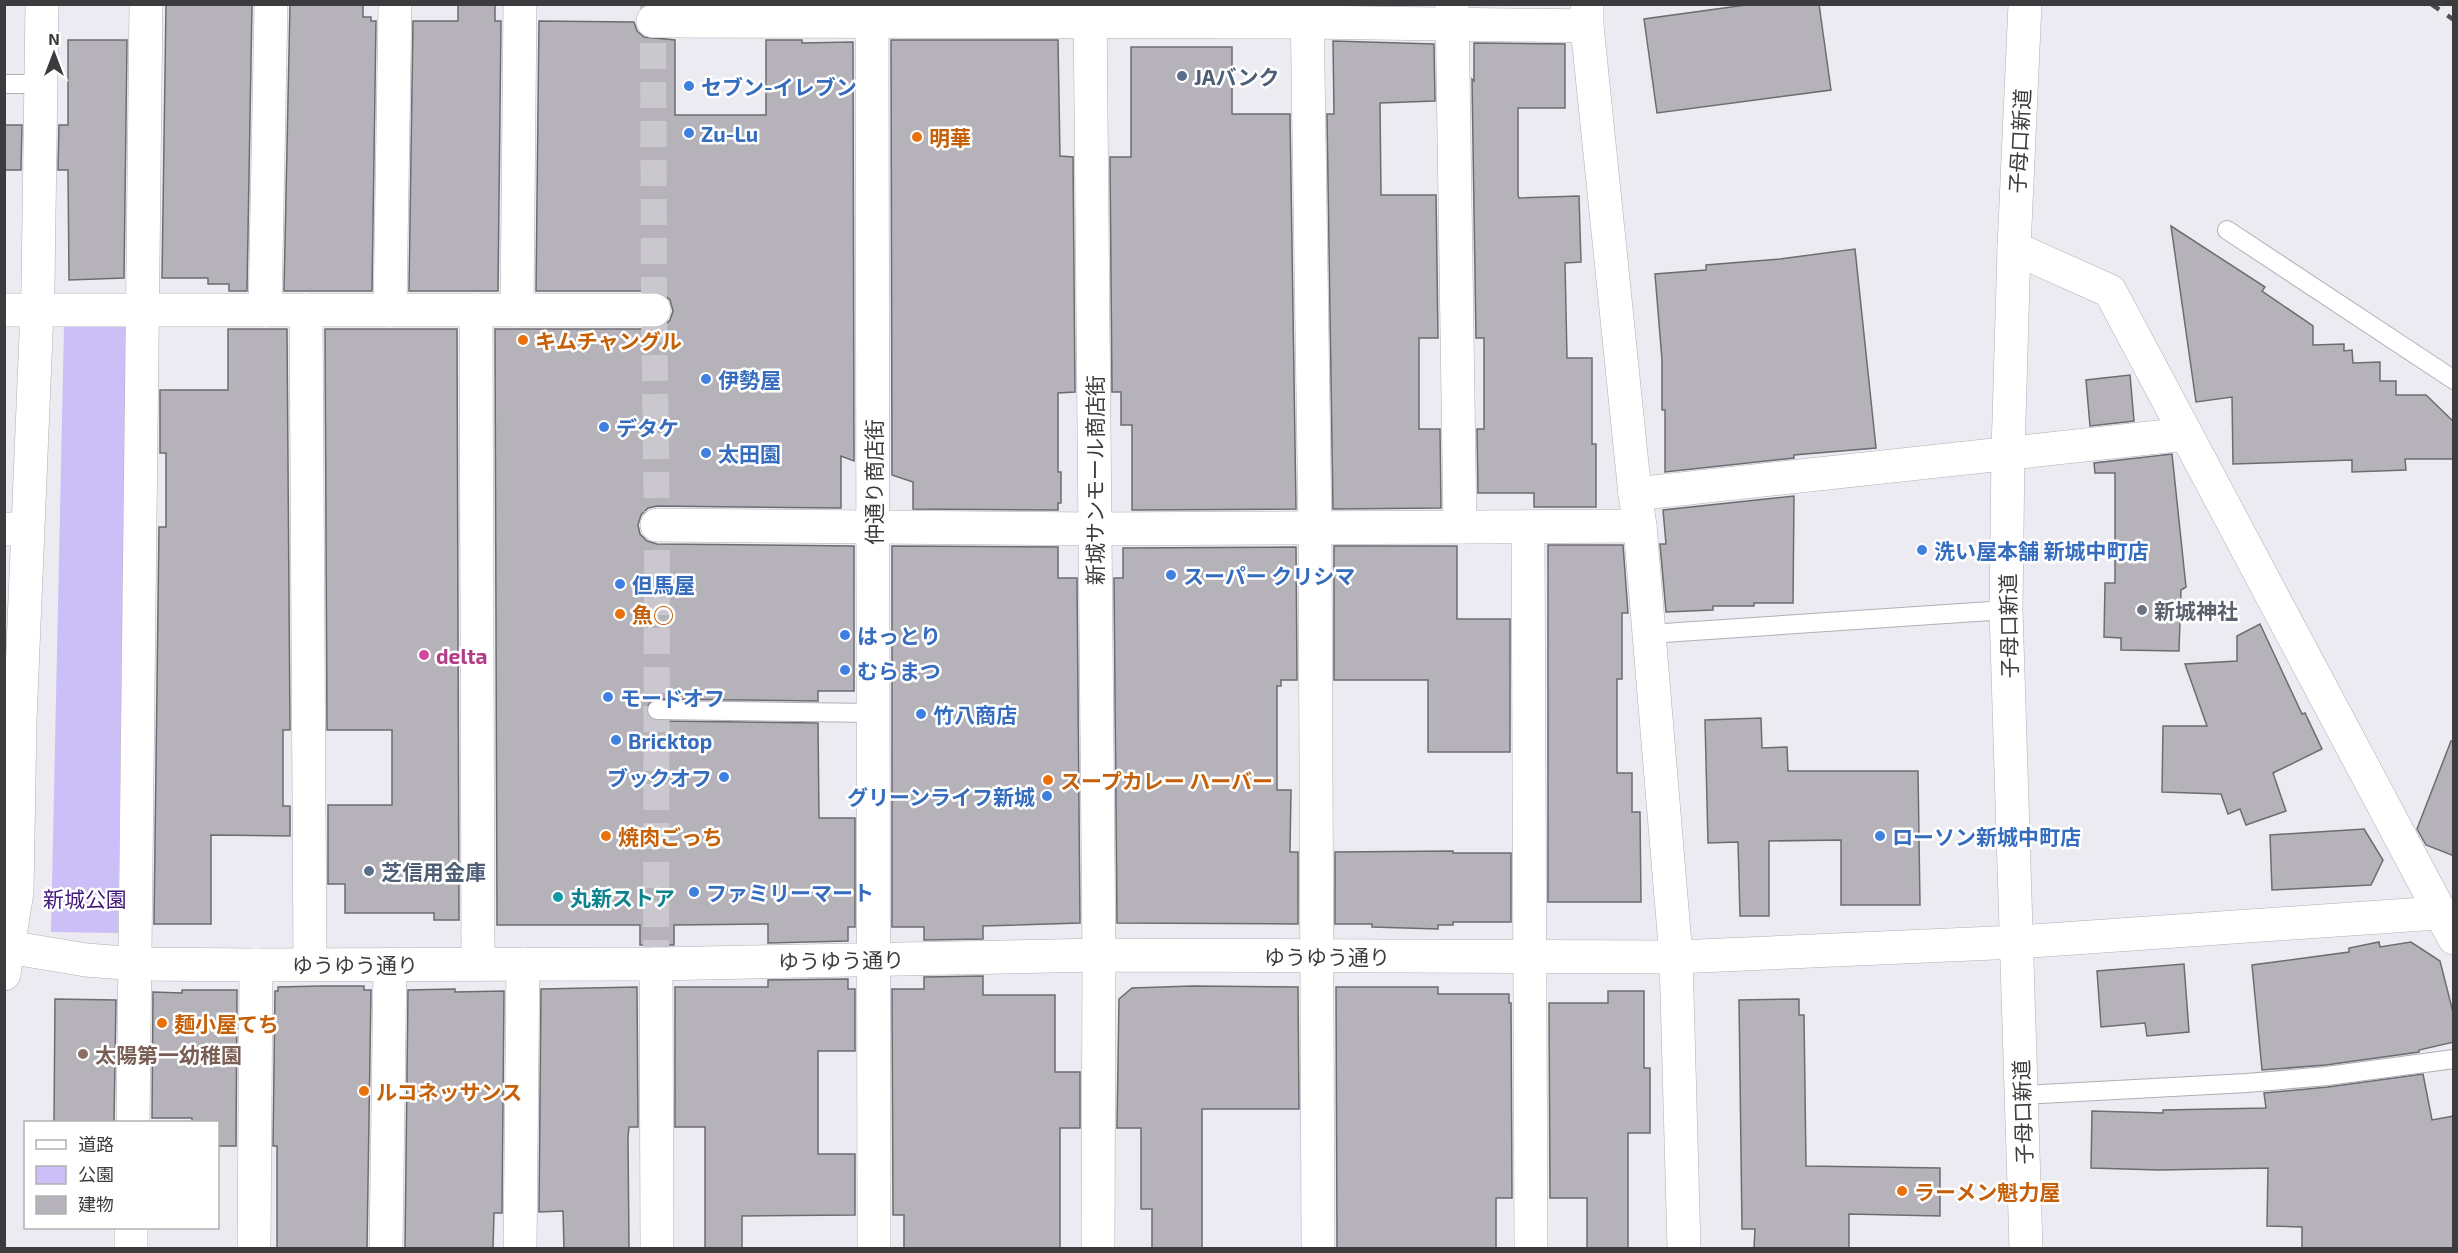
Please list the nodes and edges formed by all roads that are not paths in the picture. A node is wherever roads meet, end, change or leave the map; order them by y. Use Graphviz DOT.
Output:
graph roads {
  1 [pos="42,4"];
  2 [pos="146,4"];
  3 [pos="271,4"];
  4 [pos="395,4"];
  5 [pos="520,4"];
  6 [pos="2025,4"];
  7 [pos="872,13"];
  8 [pos="1090,13"];
  9 [pos="1307,13"];
  10 [pos="1452,14"];
  11 [pos="1587,15"];
  12 [pos="653,21"];
  13 [pos="4,84"];
  14 [pos="41,84"];
  15 [pos="2227,230"];
  16 [pos="2014,248"];
  17 [pos="4,310"];
  18 [pos="37,310"];
  19 [pos="142,310"];
  20 [pos="266,310"];
  21 [pos="306,310"];
  22 [pos="390,310"];
  23 [pos="476,310"];
  24 [pos="517,310"];
  25 [pos="654,310"];
  26 [pos="2454,380"];
  27 [pos="2186,434"];
  28 [pos="2008,453"];
  29 [pos="1635,494"];
  30 [pos="657,525"];
  31 [pos="1640,526"];
  32 [pos="873,527"];
  33 [pos="1460,527"];
  34 [pos="1528,527"];
  35 [pos="1315,528"];
  36 [pos="16,529"];
  37 [pos="1094,529"];
  38 [pos="2006,610"];
  39 [pos="1649,634"];
  40 [pos="657,710"];
  41 [pos="873,713"];
  42 [pos="12,720"];
  43 [pos="2448,923"];
  44 [pos="2017,942"];
  45 [pos="1099,955"];
  46 [pos="6,956"];
  47 [pos="1318,956"];
  48 [pos="1528,956"];
  49 [pos="1676,957"];
  50 [pos="875,959"];
  51 [pos="137,964"];
  52 [pos="310,964"];
  53 [pos="390,964"];
  54 [pos="478,964"];
  55 [pos="523,964"];
  56 [pos="656,964"];
  57 [pos="256,965"];
  58 [pos="2454,1059"];
  59 [pos="2021,1095"];
  60 [pos="134,1121"];
  61 [pos="131,1229"];
  62 [pos="131,1248"];
  63 [pos="254,1248"];
  64 [pos="387,1248"];
  65 [pos="520,1248"];
  66 [pos="657,1248"];
  67 [pos="874,1248"];
  68 [pos="1098,1248"];
  69 [pos="1318,1248"];
  70 [pos="1531,1248"];
  71 [pos="1684,1248"];
  72 [pos="2026,1248"];
  1 -- 14 [label="street"];
  2 -- 19 [label="street"];
  3 -- 20 [label="street"];
  4 -- 22 [label="street"];
  5 -- 24 [label="street"];
  6 -- 16 [label="street, 子母口新道"];
  7 -- 8 [label="street"];
  7 -- 12 [label="street"];
  7 -- 32 [label="street, 仲通り商店街"];
  8 -- 9 [label="street"];
  8 -- 37 [label="street, 新城サンモール商店街"];
  9 -- 10 [label="street"];
  9 -- 35 [label="street"];
  10 -- 11 [label="street"];
  10 -- 33 [label="street"];
  11 -- 29 [label="street"];
  13 -- 14 [label="lane"];
  14 -- 18 [label="street"];
  15 -- 26 [label="lane"];
  16 -- 27 [label="street"];
  16 -- 28 [label="street, 子母口新道"];
  17 -- 18 [label="street"];
  18 -- 19 [label="street"];
  18 -- 36 [label="street"];
  19 -- 20 [label="street"];
  19 -- 51 [label="street"];
  20 -- 21 [label="street"];
  21 -- 22 [label="street"];
  21 -- 52 [label="street"];
  22 -- 23 [label="street"];
  23 -- 24 [label="street"];
  23 -- 54 [label="street"];
  24 -- 25 [label="street"];
  27 -- 28 [label="street"];
  27 -- 43 [label="street"];
  28 -- 29 [label="street"];
  28 -- 38 [label="street, 子母口新道"];
  29 -- 31 [label="street"];
  30 -- 32 [label="street"];
  31 -- 34 [label="street"];
  31 -- 39 [label="street"];
  32 -- 37 [label="street"];
  32 -- 41 [label="street, 仲通り商店街"];
  33 -- 34 [label="street"];
  33 -- 35 [label="street"];
  34 -- 48 [label="street"];
  35 -- 37 [label="street"];
  35 -- 47 [label="street"];
  36 -- 42 [label="street"];
  37 -- 45 [label="street, 新城サンモール商店街"];
  38 -- 39 [label="lane"];
  38 -- 44 [label="street, 子母口新道"];
  39 -- 49 [label="street"];
  40 -- 41 [label="lane"];
  41 -- 50 [label="street, 仲通り商店街"];
  42 -- 46 [label="street"];
  43 -- 44 [label="street, ゆうゆう通り"];
  44 -- 49 [label="street, ゆうゆう通り"];
  44 -- 59 [label="street, 子母口新道"];
  45 -- 47 [label="street, ゆうゆう通り"];
  45 -- 50 [label="street, ゆうゆう通り"];
  45 -- 68 [label="street, 新城サンモール商店街"];
  46 -- 51 [label="street, ゆうゆう通り"];
  47 -- 48 [label="street, ゆうゆう通り"];
  47 -- 69 [label="street"];
  48 -- 49 [label="street, ゆうゆう通り"];
  48 -- 70 [label="street"];
  49 -- 71 [label="street"];
  50 -- 56 [label="street, ゆうゆう通り"];
  50 -- 67 [label="street, 仲通り商店街"];
  51 -- 57 [label="street, ゆうゆう通り"];
  51 -- 60 [label="street"];
  52 -- 53 [label="street, ゆうゆう通り"];
  52 -- 57 [label="street, ゆうゆう通り"];
  53 -- 54 [label="street, ゆうゆう通り"];
  53 -- 64 [label="street"];
  54 -- 55 [label="street, ゆうゆう通り"];
  55 -- 56 [label="street, ゆうゆう通り"];
  55 -- 65 [label="street"];
  56 -- 66 [label="street"];
  57 -- 63 [label="street"];
  58 -- 59 [label="lane"];
  59 -- 72 [label="street, 子母口新道"];
  61 -- 62 [label="street"];
}
